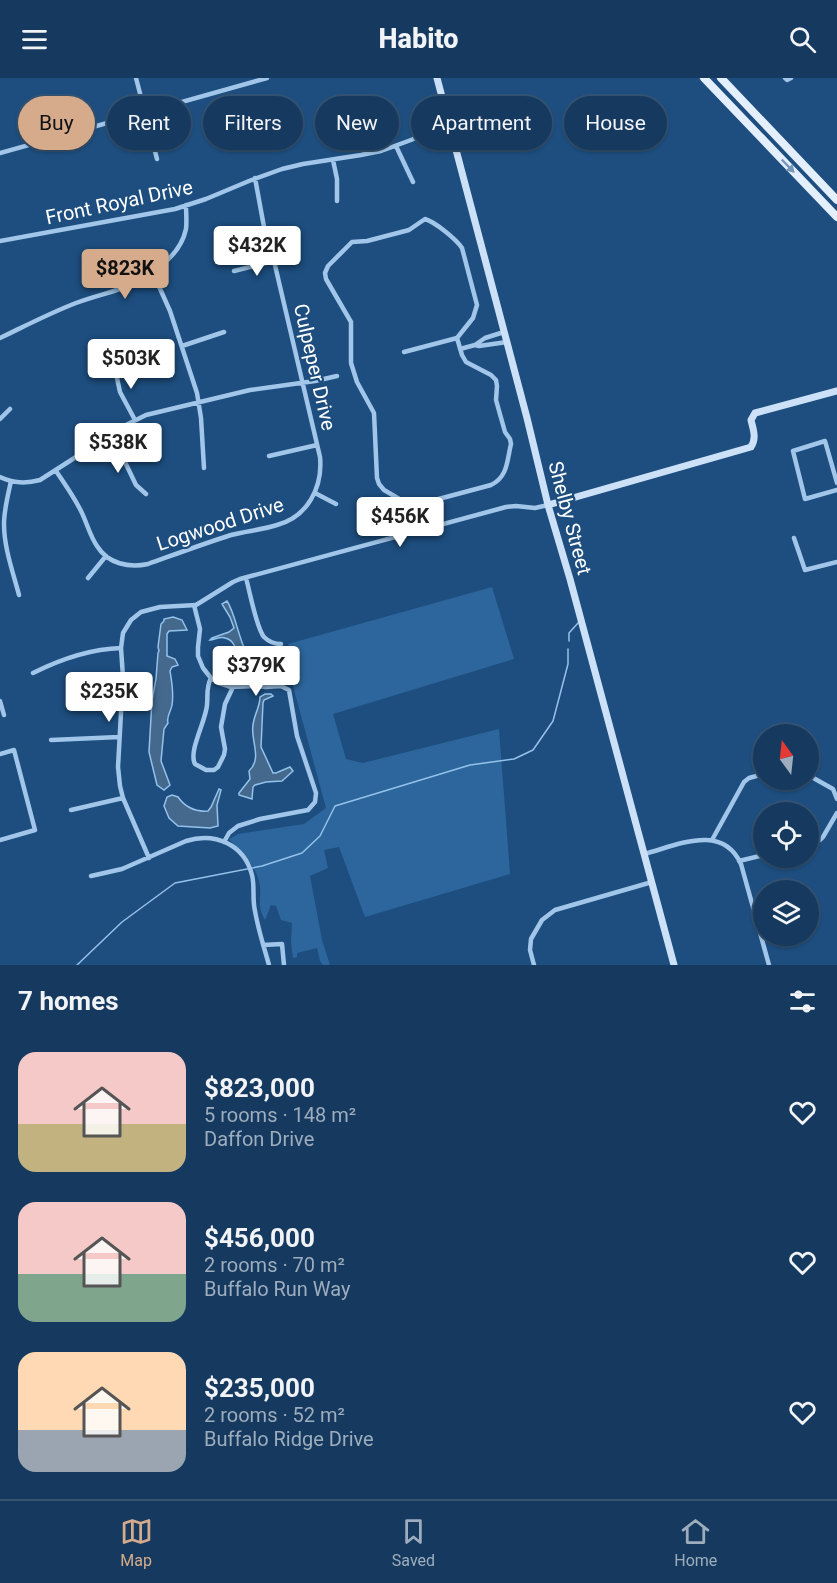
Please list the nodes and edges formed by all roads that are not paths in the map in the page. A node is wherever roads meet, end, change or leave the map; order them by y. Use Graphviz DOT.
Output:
graph roads {
  1 [pos="136,78"];
  2 [pos="267,78"];
  3 [pos="437,78"];
  4 [pos="704,78"];
  5 [pos="721,78"];
  6 [pos="141,96"];
  7 [pos="442,96"];
  8 [pos="191,99"];
  9 [pos="107,123"];
  10 [pos="155,150"];
  11 [pos="380,150"];
  12 [pos="398,150"];
  13 [pos="456,150"];
  14 [pos="0,153"];
  15 [pos="157,159"];
  16 [pos="333,160"];
  17 [pos="255,178"];
  18 [pos="413,182"];
  19 [pos="837,200"];
  20 [pos="337,201"];
  21 [pos="186,205"];
  22 [pos="837,217"];
  23 [pos="0,241"];
  24 [pos="274,261"];
  25 [pos="234,271"];
  26 [pos="153,273"];
  27 [pos="224,332"];
  28 [pos="504,333"];
  29 [pos="0,338"];
  30 [pos="457,338"];
  31 [pos="507,342"];
  32 [pos="475,345"];
  33 [pos="182,346"];
  34 [pos="460,349"];
  35 [pos="404,352"];
  36 [pos="114,364"];
  37 [pos="337,376"];
  38 [pos="302,383"];
  39 [pos="837,391"];
  40 [pos="199,402"];
  41 [pos="10,409"];
  42 [pos="0,419"];
  43 [pos="135,420"];
  44 [pos="109,436"];
  45 [pos="317,445"];
  46 [pos="269,456"];
  47 [pos="204,468"];
  48 [pos="56,471"];
  49 [pos="835,471"];
  50 [pos="0,477"];
  51 [pos="11,481"];
  52 [pos="837,483"];
  53 [pos="837,490"];
  54 [pos="315,493"];
  55 [pos="146,494"];
  56 [pos="336,504"];
  57 [pos="548,505"];
  58 [pos="794,538"];
  59 [pos="106,556"];
  60 [pos="837,562"];
  61 [pos="88,578"];
  62 [pos="246,578"];
  63 [pos="19,595"];
  64 [pos="194,605"];
  65 [pos="281,644"];
  66 [pos="120,648"];
  67 [pos="33,673"];
  68 [pos="211,678"];
  69 [pos="233,687"];
  70 [pos="0,701"];
  71 [pos="4,715"];
  72 [pos="120,737"];
  73 [pos="51,740"];
  74 [pos="0,754"];
  75 [pos="753,778"];
  76 [pos="819,781"];
  77 [pos="123,798"];
  78 [pos="837,799"];
  79 [pos="71,810"];
  80 [pos="837,813"];
  81 [pos="0,840"];
  82 [pos="712,840"];
  83 [pos="819,840"];
  84 [pos="224,842"];
  85 [pos="644,854"];
  86 [pos="149,858"];
  87 [pos="753,858"];
  88 [pos="739,861"];
  89 [pos="91,876"];
  90 [pos="652,882"];
  91 [pos="264,945"];
  92 [pos="269,965"];
  93 [pos="284,965"];
  94 [pos="534,965"];
  95 [pos="674,965"];
  96 [pos="769,965"];
  1 -- 6 [label="street"];
  2 -- 8 [label="street"];
  3 -- 7 [label="street, Shelby Street"];
  4 -- 22 [label="main road, one-way"];
  5 -- 19 [label="main road"];
  9 -- 14 [label="street"];
  10 -- 15 [label="street"];
  11 -- 16 [label="street, Front Royal Drive"];
  12 -- 18 [label="street"];
  13 -- 28 [label="street, Shelby Street"];
  16 -- 17 [label="street, Front Royal Drive"];
  16 -- 20 [label="street"];
  17 -- 21 [label="street, Front Royal Drive"];
  17 -- 24 [label="street, Culpeper Drive"];
  21 -- 23 [label="street, Front Royal Drive"];
  21 -- 26 [label="street"];
  24 -- 25 [label="street"];
  24 -- 38 [label="street, Culpeper Drive"];
  26 -- 29 [label="street"];
  26 -- 33 [label="street"];
  27 -- 33 [label="street"];
  28 -- 31 [label="street, Shelby Street"];
  28 -- 32 [label="street"];
  30 -- 34 [label="street"];
  30 -- 34 [label="street"];
  30 -- 35 [label="street"];
  31 -- 32 [label="street"];
  31 -- 57 [label="street, Shelby Street"];
  32 -- 34 [label="street"];
  33 -- 40 [label="street"];
  36 -- 43 [label="street"];
  37 -- 38 [label="street"];
  38 -- 40 [label="street"];
  38 -- 45 [label="street, Culpeper Drive"];
  39 -- 57 [label="street"];
  40 -- 43 [label="street"];
  40 -- 47 [label="street"];
  41 -- 42 [label="street"];
  43 -- 44 [label="street"];
  44 -- 48 [label="street"];
  44 -- 55 [label="street"];
  45 -- 46 [label="street"];
  45 -- 54 [label="street, Culpeper Drive"];
  48 -- 51 [label="street"];
  48 -- 59 [label="street"];
  49 -- 52 [label="street"];
  49 -- 53 [label="street"];
  50 -- 51 [label="street"];
  51 -- 63 [label="street"];
  54 -- 56 [label="street"];
  54 -- 59 [label="street, Logwood Drive"];
  57 -- 62 [label="street"];
  57 -- 85 [label="street, Shelby Street"];
  58 -- 60 [label="street"];
  59 -- 61 [label="street"];
  62 -- 64 [label="street"];
  62 -- 65 [label="street"];
  64 -- 66 [label="street"];
  64 -- 68 [label="street"];
  66 -- 67 [label="street"];
  66 -- 72 [label="street"];
  68 -- 69 [label="street"];
  68 -- 69 [label="street"];
  69 -- 84 [label="street"];
  70 -- 71 [label="street"];
  72 -- 73 [label="street"];
  72 -- 77 [label="street"];
  74 -- 81 [label="street"];
  75 -- 82 [label="street"];
  76 -- 78 [label="street"];
  77 -- 79 [label="street"];
  77 -- 86 [label="street"];
  80 -- 83 [label="street"];
  82 -- 85 [label="street"];
  82 -- 88 [label="street"];
  84 -- 86 [label="street"];
  84 -- 91 [label="street"];
  85 -- 90 [label="street, Shelby Street"];
  86 -- 89 [label="street"];
  87 -- 88 [label="street"];
  88 -- 96 [label="street"];
  90 -- 94 [label="street"];
  90 -- 95 [label="street, Shelby Street"];
  91 -- 92 [label="street"];
  91 -- 93 [label="street"];
}
